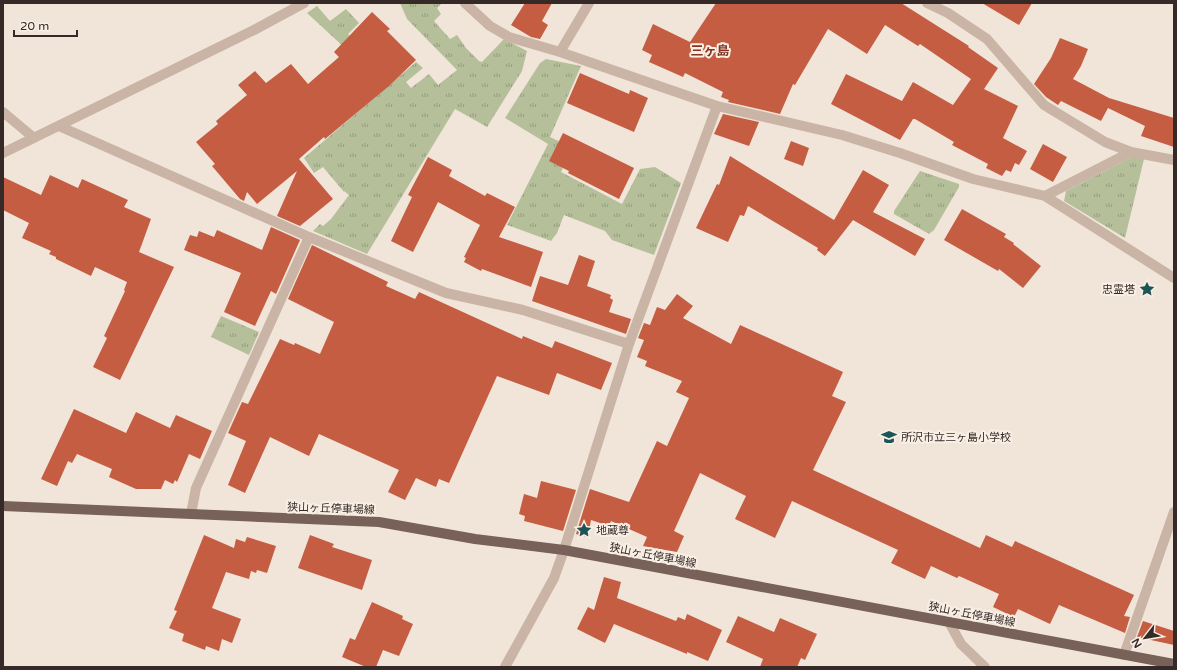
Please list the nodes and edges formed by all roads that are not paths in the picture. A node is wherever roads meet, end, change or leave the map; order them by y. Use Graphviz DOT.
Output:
graph roads {
  1 [pos="304,3"];
  2 [pos="465,3"];
  3 [pos="589,3"];
  4 [pos="927,3"];
  5 [pos="560,52"];
  6 [pos="716,106"];
  7 [pos="3,112"];
  8 [pos="59,126"];
  9 [pos="34,138"];
  10 [pos="1131,152"];
  11 [pos="3,153"];
  12 [pos="1174,160"];
  13 [pos="1045,196"];
  14 [pos="309,237"];
  15 [pos="1174,278"];
  16 [pos="629,344"];
  17 [pos="3,506"];
  18 [pos="1174,512"];
  19 [pos="191,514"];
  20 [pos="564,550"];
  21 [pos="949,622"];
  22 [pos="1124,655"];
  23 [pos="1174,664"];
  24 [pos="506,667"];
  25 [pos="985,667"];
  1 -- 8 [label="street"];
  2 -- 5 [label="street"];
  3 -- 5 [label="street"];
  4 -- 10 [label="street"];
  5 -- 6 [label="street"];
  6 -- 13 [label="street"];
  6 -- 16 [label="street"];
  7 -- 9 [label="street"];
  8 -- 9 [label="street"];
  8 -- 14 [label="street"];
  9 -- 11 [label="street"];
  10 -- 12 [label="street"];
  10 -- 13 [label="street"];
  13 -- 15 [label="street"];
  14 -- 16 [label="street"];
  14 -- 19 [label="street"];
  16 -- 20 [label="street"];
  17 -- 19 [label="main road, 狭山ヶ丘停車場線"];
  18 -- 22 [label="street"];
  19 -- 20 [label="main road, 狭山ヶ丘停車場線"];
  20 -- 21 [label="main road, 狭山ヶ丘停車場線"];
  20 -- 24 [label="street"];
  21 -- 22 [label="main road, 狭山ヶ丘停車場線"];
  21 -- 25 [label="street"];
  22 -- 23 [label="main road, 狭山ヶ丘停車場線"];
}
